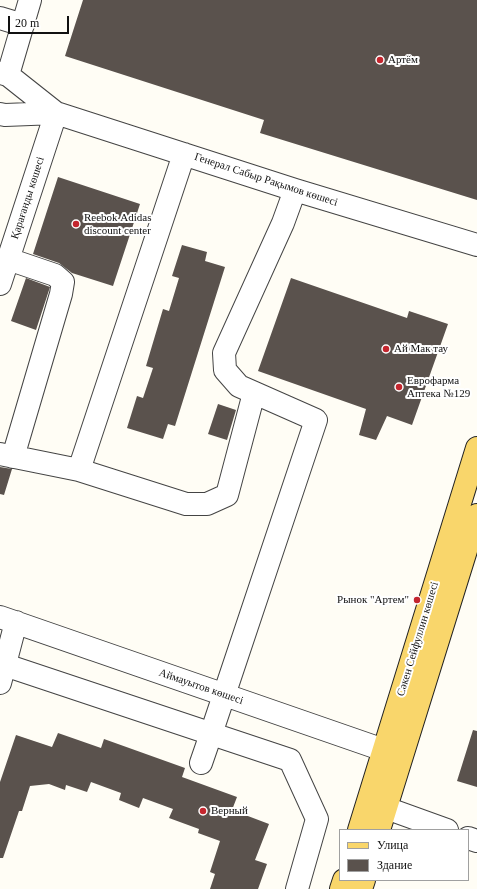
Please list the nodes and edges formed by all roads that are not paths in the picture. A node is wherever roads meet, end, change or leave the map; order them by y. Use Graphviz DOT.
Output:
graph roads {
  1 [pos="30,0"];
  2 [pos="0,18"];
  3 [pos="23,26"];
  4 [pos="4,74"];
  5 [pos="56,113"];
  6 [pos="0,114"];
  7 [pos="184,154"];
  8 [pos="295,190"];
  9 [pos="477,245"];
  10 [pos="8,259"];
  11 [pos="0,284"];
  12 [pos="254,393"];
  13 [pos="477,448"];
  14 [pos="7,455"];
  15 [pos="79,470"];
  16 [pos="477,515"];
  17 [pos="8,620"];
  18 [pos="2,674"];
  19 [pos="224,694"];
  20 [pos="211,734"];
  21 [pos="393,753"];
  22 [pos="201,763"];
  23 [pos="386,808"];
  24 [pos="359,829"];
  25 [pos="379,829"];
  26 [pos="444,829"];
  27 [pos="297,889"];
  1 -- 3 [label="street"];
  2 -- 3 [label="street"];
  3 -- 4 [label="street"];
  4 -- 5 [label="street, Генерал Сабыр Рақымов көшесі"];
  5 -- 6 [label="street, Генерал Сабыр Рақымов көшесі"];
  5 -- 7 [label="street, Генерал Сабыр Рақымов көшесі"];
  5 -- 10 [label="street, Қарағанды көшесі"];
  7 -- 8 [label="street, Генерал Сабыр Рақымов көшесі"];
  7 -- 15 [label="street"];
  8 -- 9 [label="street, Генерал Сабыр Рақымов көшесі"];
  8 -- 12 [label="street"];
  10 -- 11 [label="street, Қарағанды көшесі"];
  10 -- 14 [label="street"];
  12 -- 15 [label="street"];
  12 -- 19 [label="street"];
  13 -- 21 [label="main road, Сәкен Сейфуллин көшесі"];
  14 -- 15 [label="street"];
  16 -- 21 [label="main road, Сәкен Сейфуллин көшесі"];
  17 -- 18 [label="street"];
  17 -- 19 [label="street, Аймауытов көшесі"];
  18 -- 20 [label="street"];
  19 -- 20 [label="street"];
  19 -- 21 [label="street, Аймауытов көшесі"];
  20 -- 22 [label="street"];
  20 -- 27 [label="street"];
  21 -- 23 [label="main road, Сәкен Сейфуллин көшесі"];
  21 -- 24 [label="main road, Сәкен Сейфуллин көшесі"];
  23 -- 25 [label="main road, Сәкен Сейфуллин көшесі"];
  23 -- 26 [label="street"];
}
